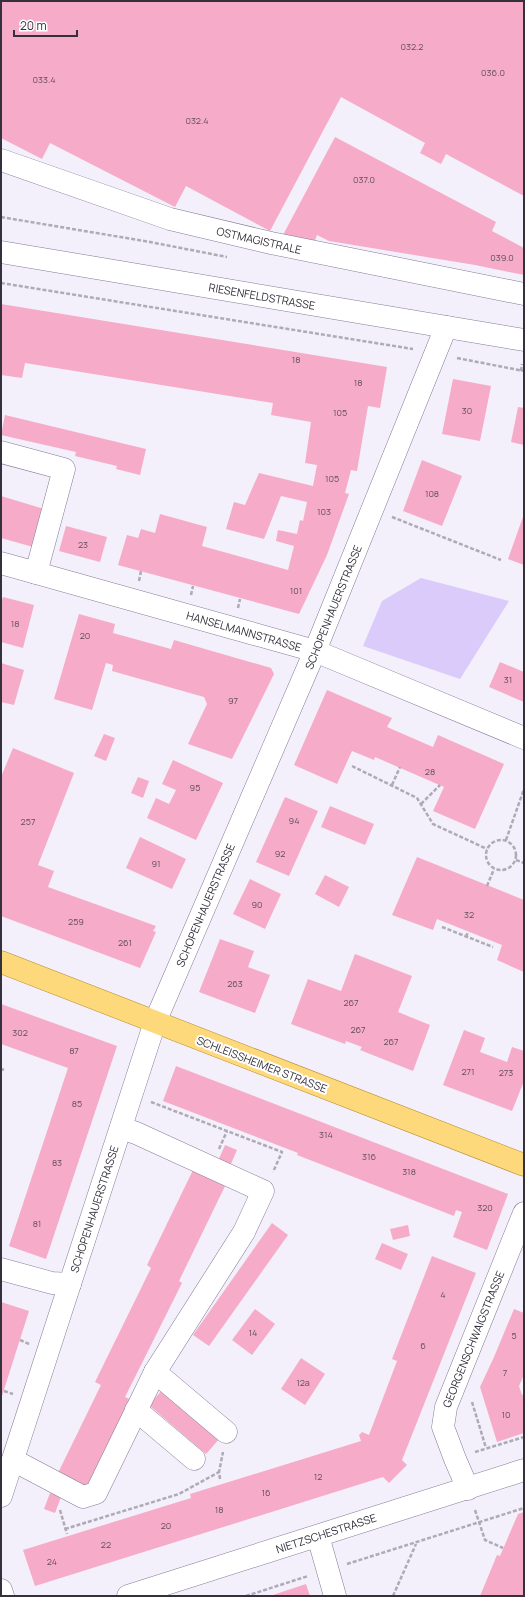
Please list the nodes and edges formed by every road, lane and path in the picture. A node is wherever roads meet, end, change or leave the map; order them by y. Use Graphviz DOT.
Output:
graph roads {
  1 [pos="1,160"];
  2 [pos="1,252"];
  3 [pos="1,283"];
  4 [pos="524,294"];
  5 [pos="446,327"];
  6 [pos="524,340"];
  7 [pos="436,353"];
  8 [pos="472,354"];
  9 [pos="471,360"];
  10 [pos="522,364"];
  11 [pos="522,371"];
  12 [pos="1,452"];
  13 [pos="373,510"];
  14 [pos="501,560"];
  15 [pos="1,563"];
  16 [pos="36,573"];
  17 [pos="315,651"];
  18 [pos="524,738"];
  19 [pos="352,766"];
  20 [pos="400,767"];
  21 [pos="392,785"];
  22 [pos="440,785"];
  23 [pos="524,790"];
  24 [pos="421,804"];
  25 [pos="506,840"];
  26 [pos="487,849"];
  27 [pos="516,860"];
  28 [pos="524,863"];
  29 [pos="494,869"];
  30 [pos="487,886"];
  31 [pos="442,927"];
  32 [pos="468,932"];
  33 [pos="466,936"];
  34 [pos="493,948"];
  35 [pos="1,962"];
  36 [pos="155,1022"];
  37 [pos="147,1101"];
  38 [pos="121,1128"];
  39 [pos="524,1165"];
  40 [pos="263,1192"];
  41 [pos="524,1213"];
  42 [pos="1,1269"];
  43 [pos="70,1284"];
  44 [pos="155,1372"];
  45 [pos="471,1399"];
  46 [pos="136,1410"];
  47 [pos="226,1432"];
  48 [pos="524,1437"];
  49 [pos="486,1448"];
  50 [pos="469,1454"];
  51 [pos="194,1459"];
  52 [pos="13,1460"];
  53 [pos="524,1470"];
  54 [pos="218,1472"];
  55 [pos="220,1479"];
  56 [pos="468,1488"];
  57 [pos="1,1496"];
  58 [pos="524,1508"];
  59 [pos="480,1523"];
  60 [pos="65,1528"];
  61 [pos="318,1536"];
  62 [pos="416,1543"];
  63 [pos="503,1548"];
  64 [pos="328,1570"];
  65 [pos="1,1590"];
  66 [pos="3,1596"];
  67 [pos="128,1596"];
  68 [pos="246,1596"];
  69 [pos="335,1596"];
  70 [pos="393,1596"];
  1 -- 4 [label="street, OSTMAGISTRALE"];
  2 -- 5 [label="street, RIESENFELDSTRASSE"];
  3 -- 7 [label="path"];
  5 -- 6 [label="street, RIESENFELDSTRASSE"];
  5 -- 7 [label="street, SCHOPENHAUERSTRASSE"];
  7 -- 9 [label="path"];
  7 -- 13 [label="street, SCHOPENHAUERSTRASSE"];
  8 -- 9 [label="path"];
  9 -- 11 [label="path"];
  10 -- 11 [label="path"];
  12 -- 16 [label="street"];
  13 -- 14 [label="path"];
  13 -- 17 [label="street, SCHOPENHAUERSTRASSE"];
  15 -- 16 [label="street, HANSELMANNSTRASSE"];
  16 -- 17 [label="street, HANSELMANNSTRASSE"];
  17 -- 18 [label="street, HANSELMANNSTRASSE"];
  17 -- 36 [label="street, SCHOPENHAUERSTRASSE"];
  19 -- 21 [label="path"];
  20 -- 21 [label="path"];
  21 -- 24 [label="path"];
  22 -- 24 [label="path"];
  23 -- 25 [label="path"];
  24 -- 26 [label="path"];
  25 -- 26 [label="path"];
  25 -- 27 [label="path"];
  26 -- 29 [label="path"];
  27 -- 28 [label="path"];
  27 -- 29 [label="path"];
  29 -- 30 [label="path"];
  31 -- 33 [label="path"];
  32 -- 33 [label="path"];
  33 -- 34 [label="path"];
  35 -- 36 [label="main road, SCHLEISSHEIMER STRASSE"];
  36 -- 38 [label="street, SCHOPENHAUERSTRASSE"];
  36 -- 39 [label="main road, SCHLEISSHEIMER STRASSE"];
  37 -- 40 [label="path"];
  38 -- 40 [label="street"];
  38 -- 43 [label="street, SCHOPENHAUERSTRASSE"];
  40 -- 44 [label="street"];
  41 -- 56 [label="street, GEORGENSCHWAIGSTRASSE"];
  42 -- 43 [label="street"];
  43 -- 52 [label="street, SCHOPENHAUERSTRASSE"];
  44 -- 46 [label="street"];
  44 -- 47 [label="street"];
  45 -- 49 [label="path"];
  46 -- 51 [label="street"];
  46 -- 52 [label="street"];
  47 -- 54 [label="path"];
  48 -- 49 [label="path"];
  49 -- 50 [label="path"];
  52 -- 57 [label="street, SCHOPENHAUERSTRASSE"];
  53 -- 56 [label="street, NIETZSCHESTRASSE"];
  54 -- 55 [label="path"];
  54 -- 60 [label="path"];
  56 -- 59 [label="path"];
  56 -- 61 [label="street, NIETZSCHESTRASSE"];
  58 -- 59 [label="path"];
  59 -- 62 [label="path"];
  59 -- 63 [label="path"];
  61 -- 64 [label="street"];
  61 -- 67 [label="street, NIETZSCHESTRASSE"];
  62 -- 64 [label="path"];
  62 -- 70 [label="path"];
  64 -- 68 [label="path"];
  64 -- 69 [label="street"];
  65 -- 66 [label="street"];
}
